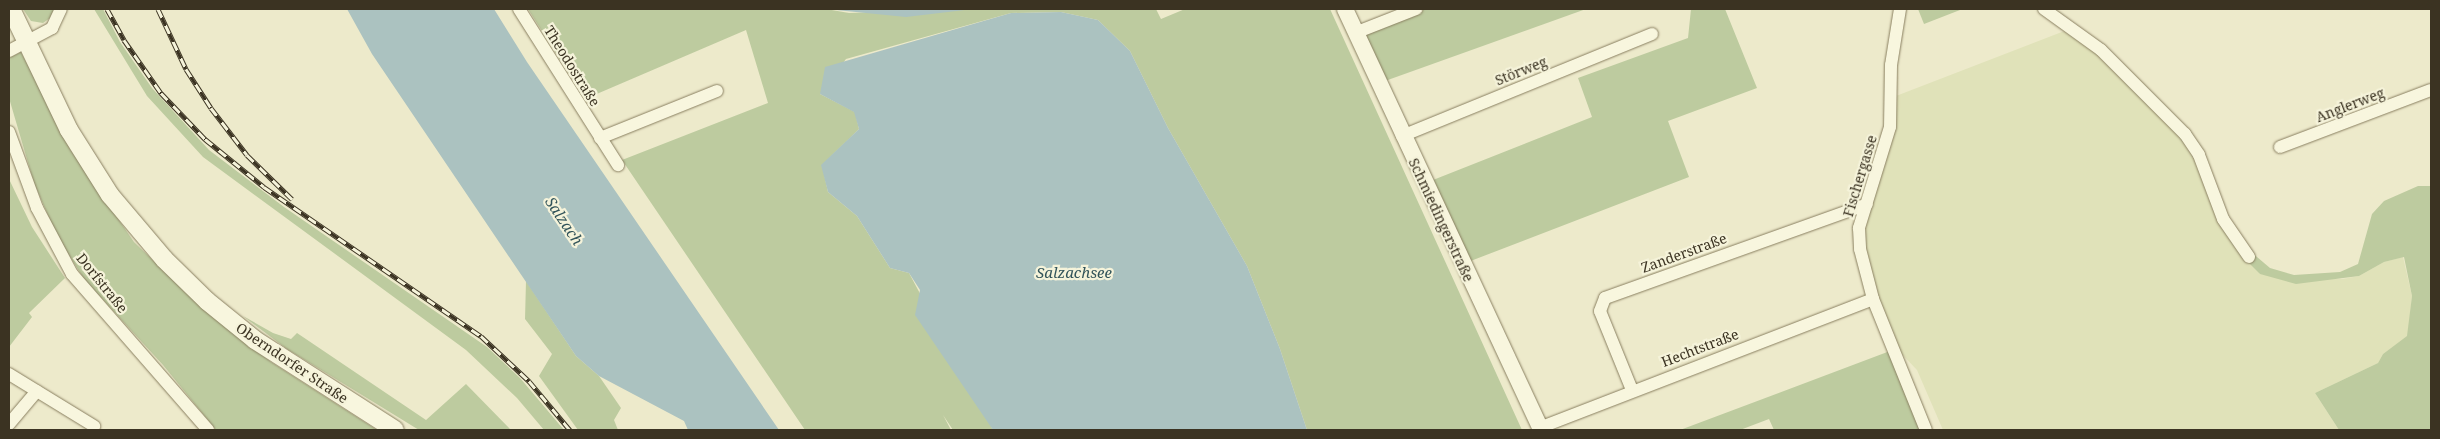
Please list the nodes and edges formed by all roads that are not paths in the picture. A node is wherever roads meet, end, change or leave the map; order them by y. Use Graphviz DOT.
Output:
graph roads {
  1 [pos="10,9"];
  2 [pos="62,9"];
  3 [pos="519,9"];
  4 [pos="1345,9"];
  5 [pos="1416,9"];
  6 [pos="1900,9"];
  7 [pos="2044,9"];
  8 [pos="1355,33"];
  9 [pos="1652,34"];
  10 [pos="26,42"];
  11 [pos="9,51"];
  12 [pos="2431,90"];
  13 [pos="717,91"];
  14 [pos="9,132"];
  15 [pos="1402,136"];
  16 [pos="600,138"];
  17 [pos="2280,148"];
  18 [pos="618,165"];
  19 [pos="1867,204"];
  20 [pos="2249,257"];
  21 [pos="1873,299"];
  22 [pos="9,374"];
  23 [pos="1632,390"];
  24 [pos="36,391"];
  25 [pos="9,424"];
  26 [pos="95,429"];
  27 [pos="1540,429"];
  28 [pos="208,430"];
  29 [pos="395,430"];
  30 [pos="1926,430"];
  1 -- 10 [label="main road, Oberndorfer Straße"];
  2 -- 10 [label="street"];
  3 -- 16 [label="street, Theodostraße"];
  4 -- 8 [label="street, Schmiedingerstraße"];
  5 -- 8 [label="street"];
  6 -- 19 [label="street, Fischergasse"];
  7 -- 20 [label="street"];
  8 -- 15 [label="street, Schmiedingerstraße"];
  9 -- 15 [label="street, Störweg"];
  10 -- 11 [label="street"];
  10 -- 29 [label="main road, Oberndorfer Straße"];
  12 -- 17 [label="street, Anglerweg"];
  13 -- 16 [label="street"];
  14 -- 28 [label="street, Dorfstraße"];
  15 -- 27 [label="street, Schmiedingerstraße"];
  16 -- 18 [label="street, Theodostraße"];
  19 -- 21 [label="street, Fischergasse"];
  19 -- 23 [label="street, Zanderstraße"];
  21 -- 23 [label="street, Hechtstraße"];
  21 -- 30 [label="street, Fischergasse"];
  22 -- 24 [label="street"];
  23 -- 27 [label="street, Hechtstraße"];
  24 -- 25 [label="street"];
  24 -- 26 [label="street"];
}
